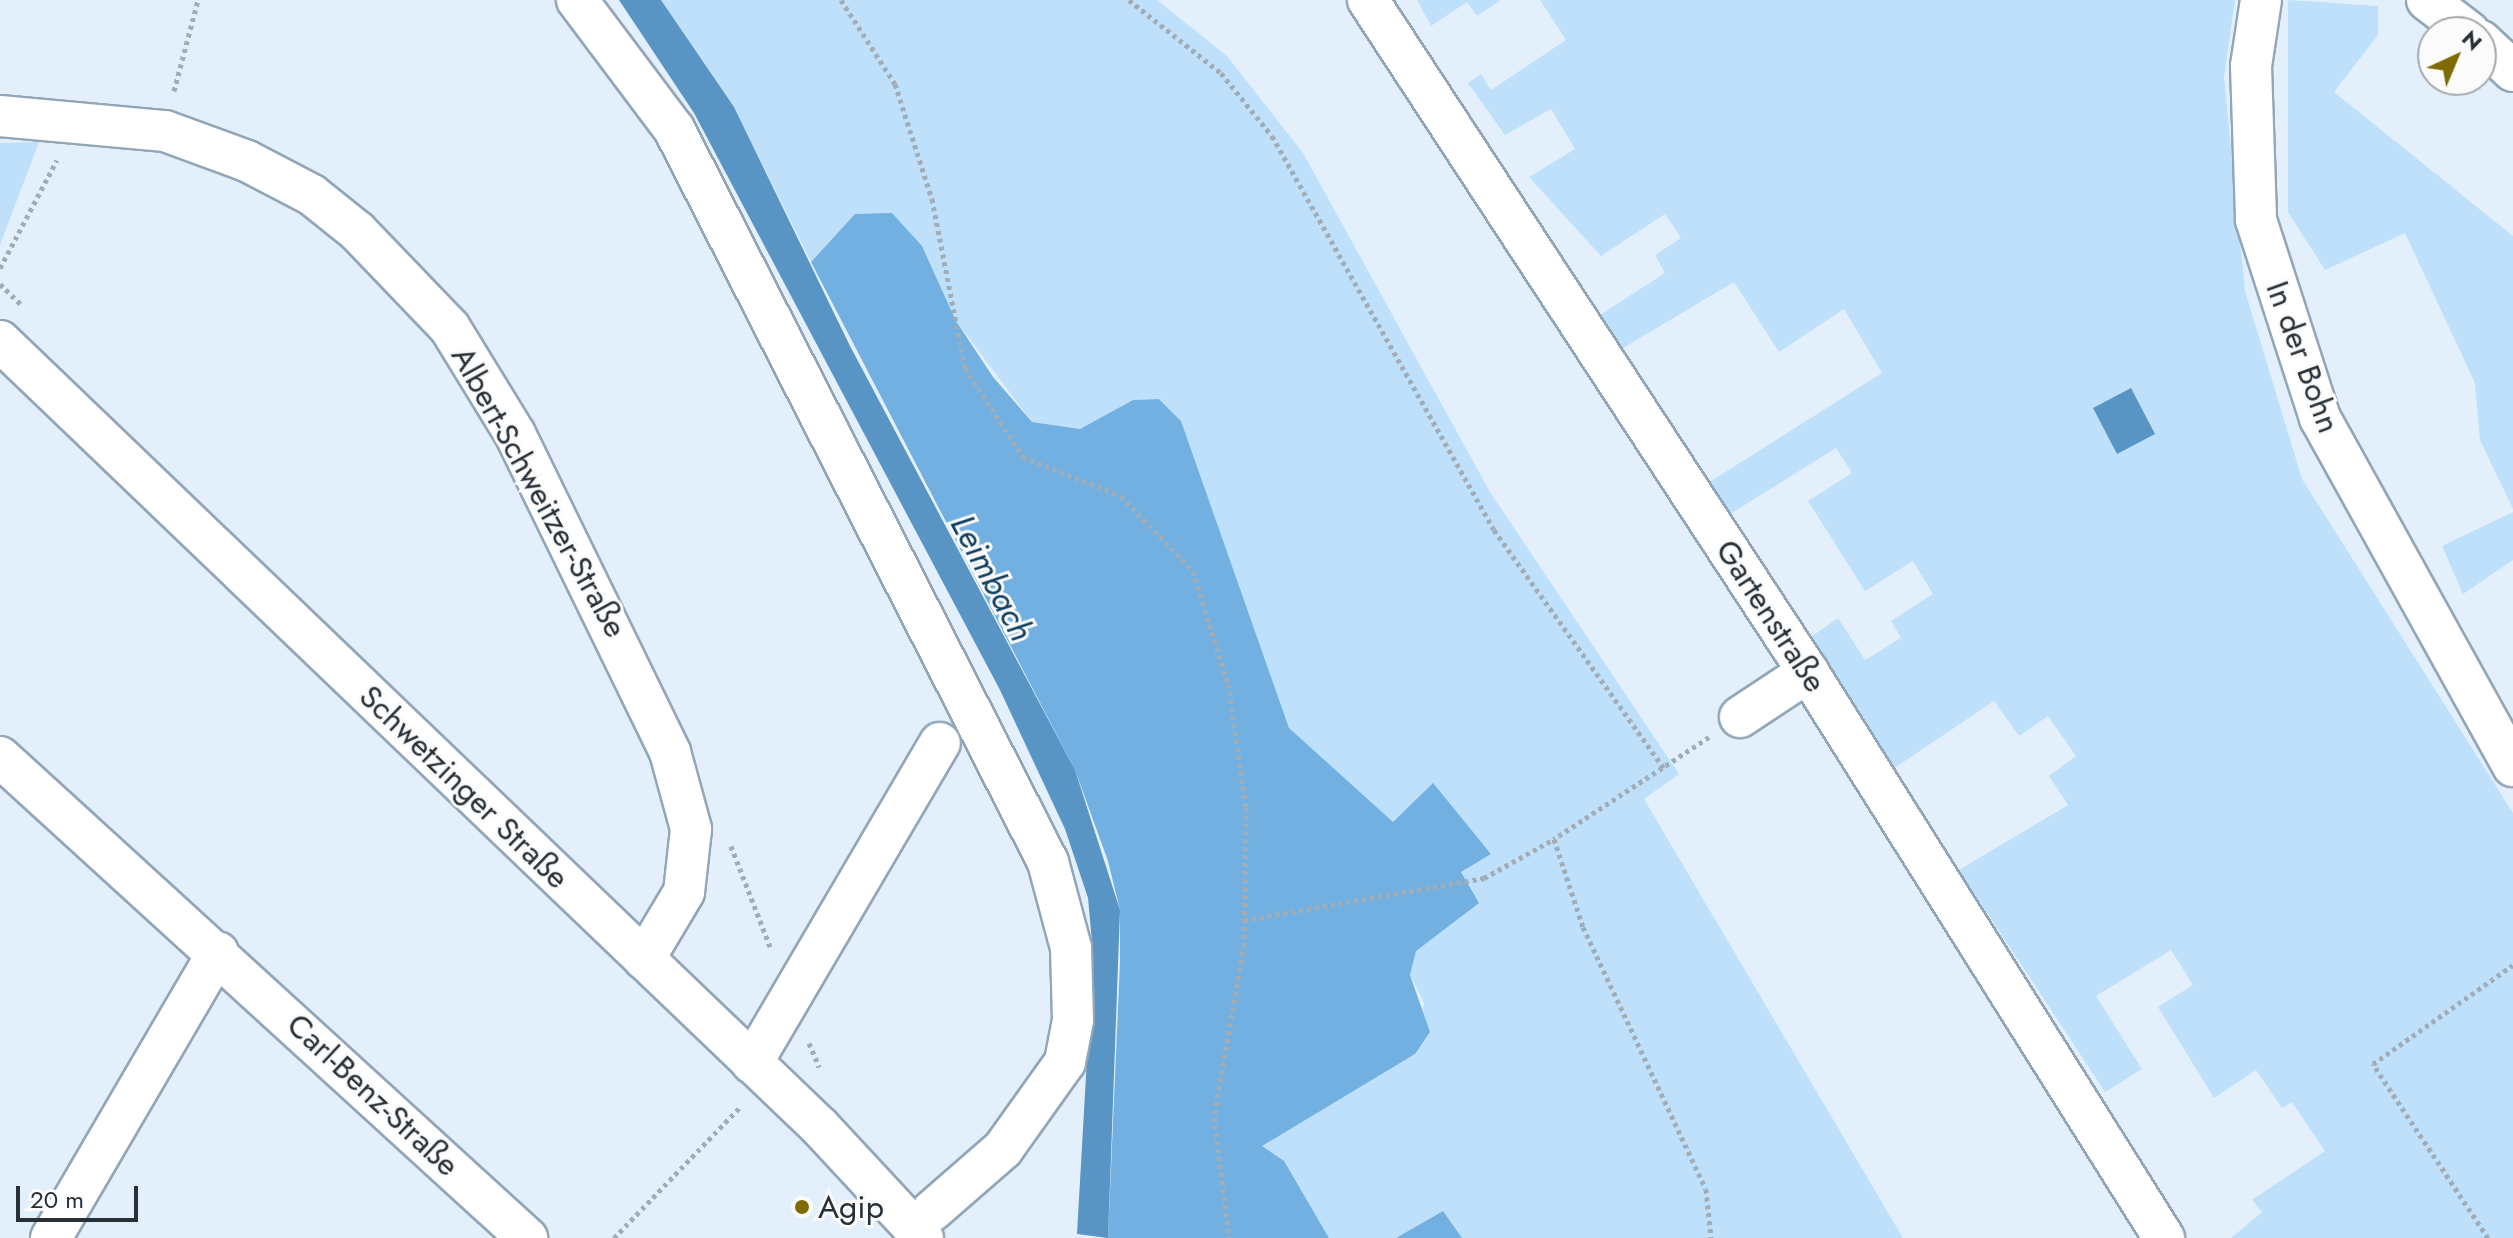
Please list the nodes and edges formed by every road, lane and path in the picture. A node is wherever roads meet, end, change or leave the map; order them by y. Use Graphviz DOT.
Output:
graph roads {
  1 [pos="198,0"];
  2 [pos="577,0"];
  3 [pos="841,0"];
  4 [pos="1129,0"];
  5 [pos="1368,0"];
  6 [pos="2261,0"];
  7 [pos="2427,0"];
  8 [pos="2448,16"];
  9 [pos="2497,56"];
  10 [pos="2513,71"];
  11 [pos="0,116"];
  12 [pos="72,122"];
  13 [pos="165,131"];
  14 [pos="0,268"];
  15 [pos="0,341"];
  16 [pos="1808,672"];
  17 [pos="1740,717"];
  18 [pos="940,743"];
  19 [pos="0,757"];
  20 [pos="2513,766"];
  21 [pos="1664,768"];
  22 [pos="726,831"];
  23 [pos="1554,839"];
  24 [pos="1244,920"];
  25 [pos="218,952"];
  26 [pos="644,959"];
  27 [pos="2513,965"];
  28 [pos="791,1000"];
  29 [pos="752,1063"];
  30 [pos="826,1084"];
  31 [pos="928,1225"];
  32 [pos="51,1238"];
  33 [pos="527,1238"];
  34 [pos="614,1238"];
  35 [pos="1229,1238"];
  36 [pos="1711,1238"];
  37 [pos="2164,1238"];
  38 [pos="2488,1238"];
  1 -- 13 [label="path"];
  2 -- 31 [label="street"];
  3 -- 24 [label="path"];
  4 -- 21 [label="path"];
  5 -- 16 [label="street, Gartenstraße"];
  6 -- 20 [label="street, In der Bohn"];
  7 -- 8 [label="street"];
  9 -- 10 [label="street"];
  11 -- 12 [label="street, Albert-Schweitzer-Straße"];
  12 -- 13 [label="street, Albert-Schweitzer-Straße"];
  12 -- 14 [label="path"];
  13 -- 26 [label="street, Albert-Schweitzer-Straße"];
  15 -- 26 [label="street, Schwetzinger Straße"];
  16 -- 17 [label="street"];
  16 -- 37 [label="street, Gartenstraße"];
  17 -- 21 [label="path"];
  18 -- 28 [label="street"];
  19 -- 25 [label="street, Carl-Benz-Straße"];
  21 -- 23 [label="path"];
  22 -- 28 [label="path"];
  23 -- 24 [label="path"];
  23 -- 36 [label="path"];
  24 -- 35 [label="path"];
  25 -- 32 [label="street"];
  25 -- 33 [label="street, Carl-Benz-Straße"];
  26 -- 29 [label="street, Schwetzinger Straße"];
  27 -- 38 [label="path"];
  28 -- 29 [label="street"];
  28 -- 30 [label="path"];
  29 -- 31 [label="street, Schwetzinger Straße"];
  29 -- 34 [label="path"];
}
